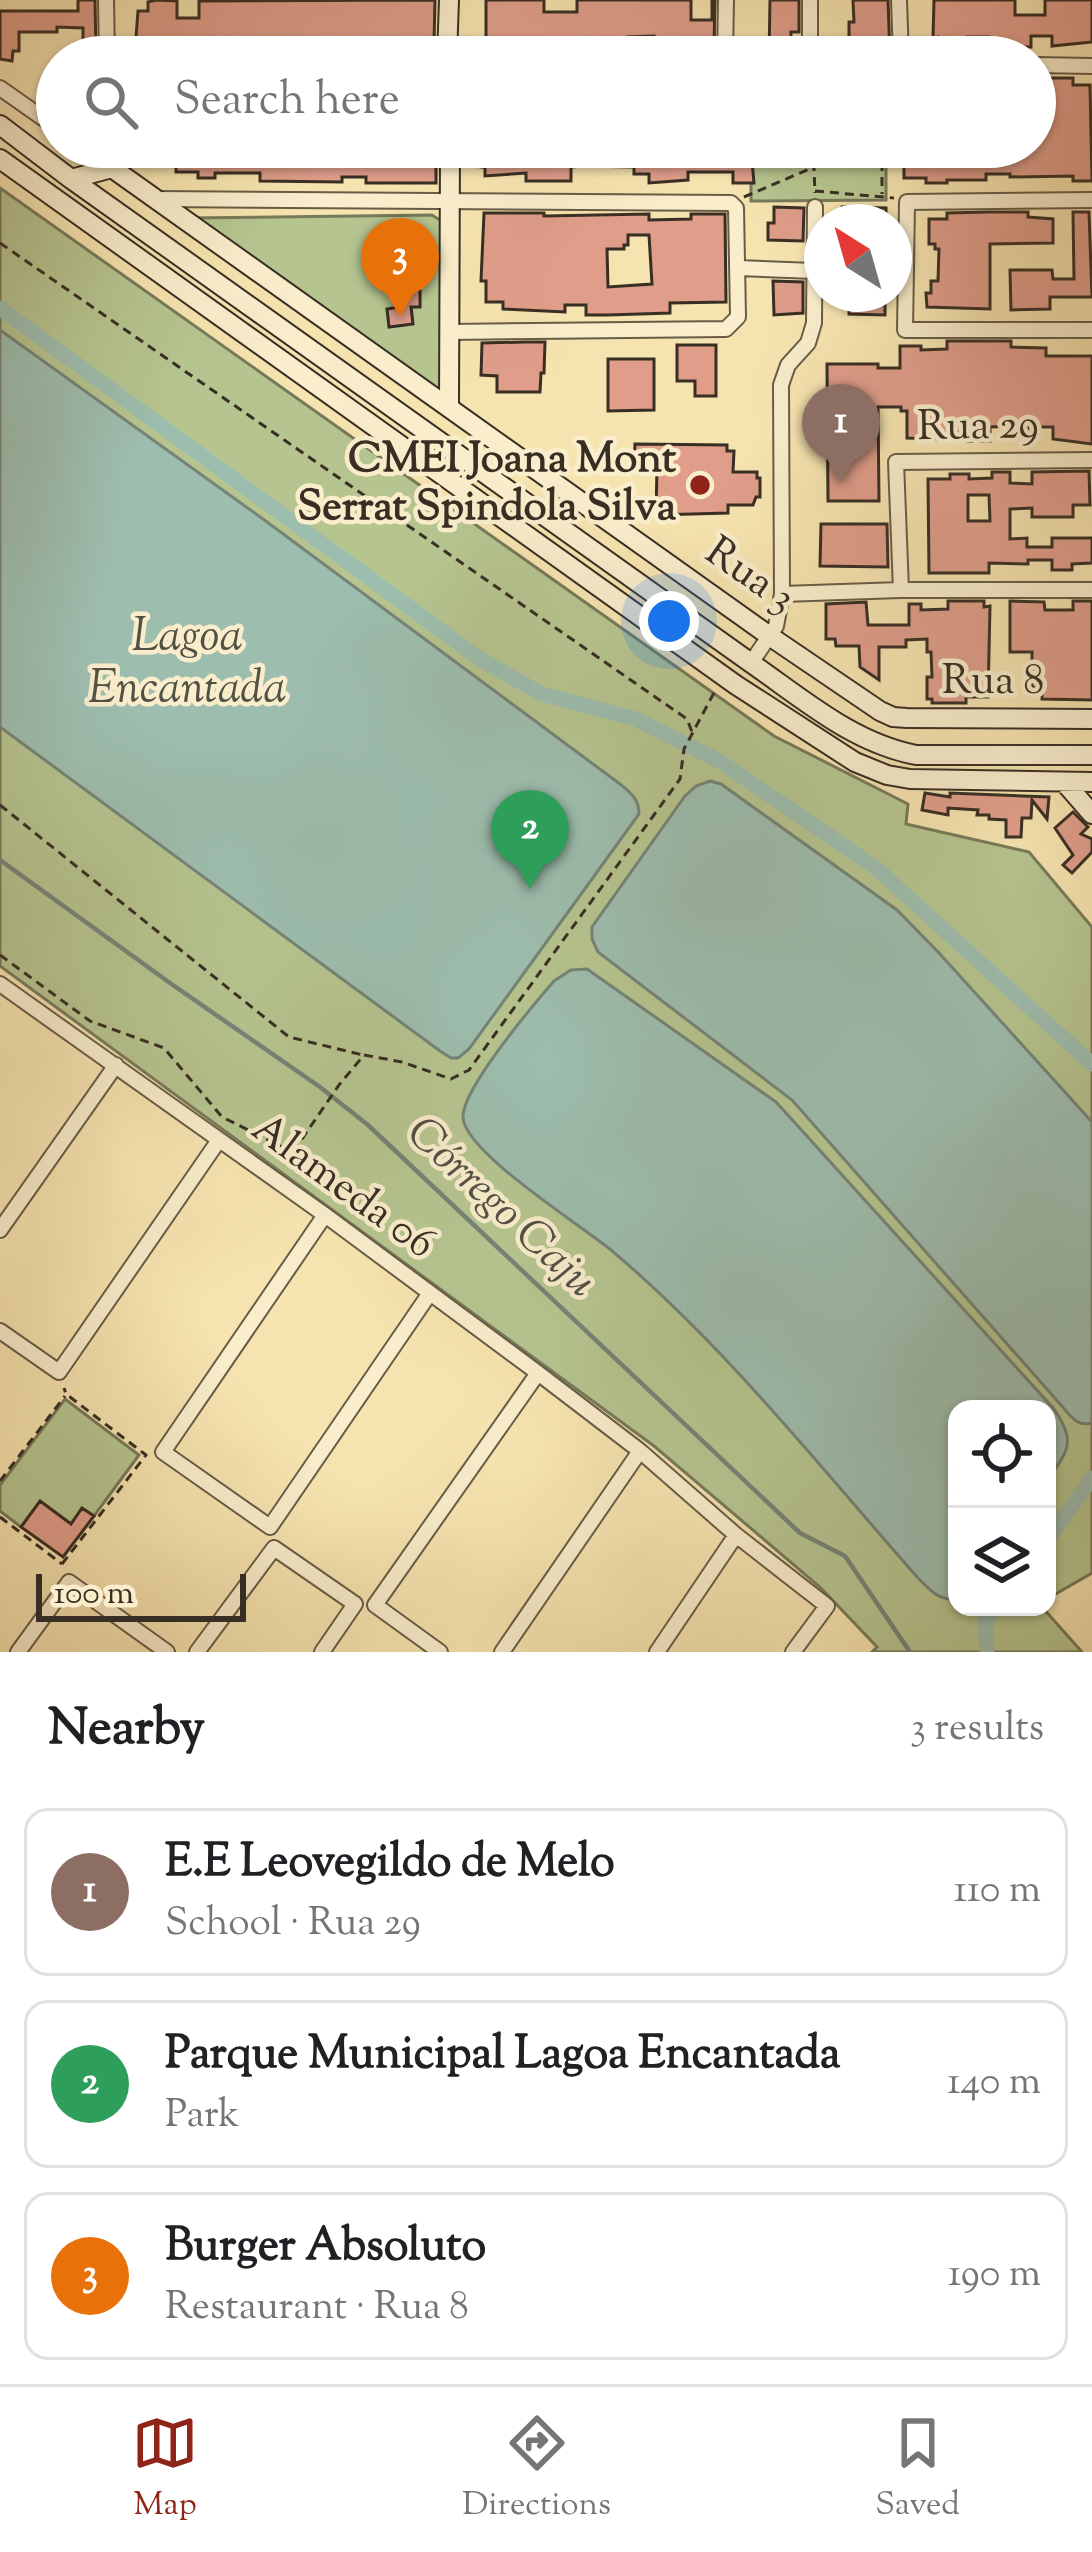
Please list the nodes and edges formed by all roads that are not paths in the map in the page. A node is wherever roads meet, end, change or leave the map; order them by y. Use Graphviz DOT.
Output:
graph roads {
  1 [pos="106,0"];
  2 [pos="448,0"];
  3 [pos="726,0"];
  4 [pos="810,0"];
  5 [pos="899,0"];
  6 [pos="107,36"];
  7 [pos="447,36"];
  8 [pos="725,36"];
  9 [pos="810,36"];
  10 [pos="900,36"];
  11 [pos="1056,65"];
  12 [pos="1092,66"];
  13 [pos="0,88"];
  14 [pos="36,113"];
  15 [pos="0,125"];
  16 [pos="36,152"];
  17 [pos="0,159"];
  18 [pos="57,168"];
  19 [pos="112,168"];
  20 [pos="451,168"];
  21 [pos="71,179"];
  22 [pos="815,199"];
  23 [pos="156,200"];
  24 [pos="452,200"];
  25 [pos="1092,200"];
  26 [pos="815,204"];
  27 [pos="739,268"];
  28 [pos="804,271"];
  29 [pos="813,312"];
  30 [pos="1092,330"];
  31 [pos="449,332"];
  32 [pos="449,407"];
  33 [pos="1092,460"];
  34 [pos="901,590"];
  35 [pos="1092,590"];
  36 [pos="782,594"];
  37 [pos="771,637"];
  38 [pos="751,663"];
  39 [pos="729,680"];
  40 [pos="893,717"];
  41 [pos="1092,719"];
  42 [pos="1092,754"];
  43 [pos="1092,782"];
  44 [pos="1065,783"];
  45 [pos="1092,814"];
  46 [pos="6,988"];
  47 [pos="0,1009"];
  48 [pos="116,1065"];
  49 [pos="219,1139"];
  50 [pos="325,1215"];
  51 [pos="0,1230"];
  52 [pos="430,1293"];
  53 [pos="0,1331"];
  54 [pos="538,1372"];
  55 [pos="640,1451"];
  56 [pos="736,1535"];
  57 [pos="18,1652"];
  58 [pos="167,1652"];
  59 [pos="197,1652"];
  60 [pos="322,1652"];
  61 [pos="440,1652"];
  62 [pos="502,1652"];
  63 [pos="657,1652"];
  64 [pos="794,1652"];
  1 -- 6 [label="street"];
  2 -- 7 [label="main road"];
  3 -- 8 [label="street"];
  4 -- 9 [label="street"];
  5 -- 10 [label="street"];
  11 -- 12 [label="street"];
  13 -- 14 [label="street"];
  15 -- 16 [label="main road"];
  17 -- 39 [label="main road"];
  18 -- 21 [label="main road"];
  19 -- 21 [label="main road"];
  19 -- 23 [label="main road"];
  20 -- 24 [label="main road"];
  21 -- 38 [label="main road"];
  22 -- 26 [label="street"];
  23 -- 24 [label="street"];
  23 -- 32 [label="main road"];
  24 -- 27 [label="street"];
  24 -- 31 [label="main road"];
  25 -- 30 [label="street"];
  27 -- 28 [label="street"];
  27 -- 31 [label="street"];
  29 -- 36 [label="street"];
  31 -- 32 [label="main road"];
  32 -- 37 [label="main road, Rua 3"];
  33 -- 34 [label="street, Rua 29"];
  34 -- 35 [label="street"];
  34 -- 36 [label="street"];
  36 -- 37 [label="street"];
  37 -- 38 [label="street"];
  37 -- 40 [label="main road, Rua 3"];
  38 -- 39 [label="main road"];
  38 -- 42 [label="main road"];
  39 -- 44 [label="main road"];
  40 -- 41 [label="main road, Rua 8"];
  43 -- 44 [label="main road"];
  44 -- 45 [label="main road"];
  46 -- 47 [label="street"];
  46 -- 48 [label="street, Alameda 06"];
  48 -- 49 [label="street, Alameda 06"];
  48 -- 51 [label="street"];
  49 -- 50 [label="street, Alameda 06"];
  49 -- 53 [label="street"];
  50 -- 52 [label="street, Alameda 06"];
  50 -- 52 [label="street"];
  52 -- 54 [label="street, Alameda 06"];
  54 -- 55 [label="street, Alameda 06"];
  54 -- 61 [label="street"];
  55 -- 56 [label="street, Alameda 06"];
  55 -- 62 [label="street"];
  56 -- 63 [label="street"];
  56 -- 64 [label="street, Alameda 06"];
  57 -- 58 [label="street"];
  59 -- 60 [label="street"];
}
